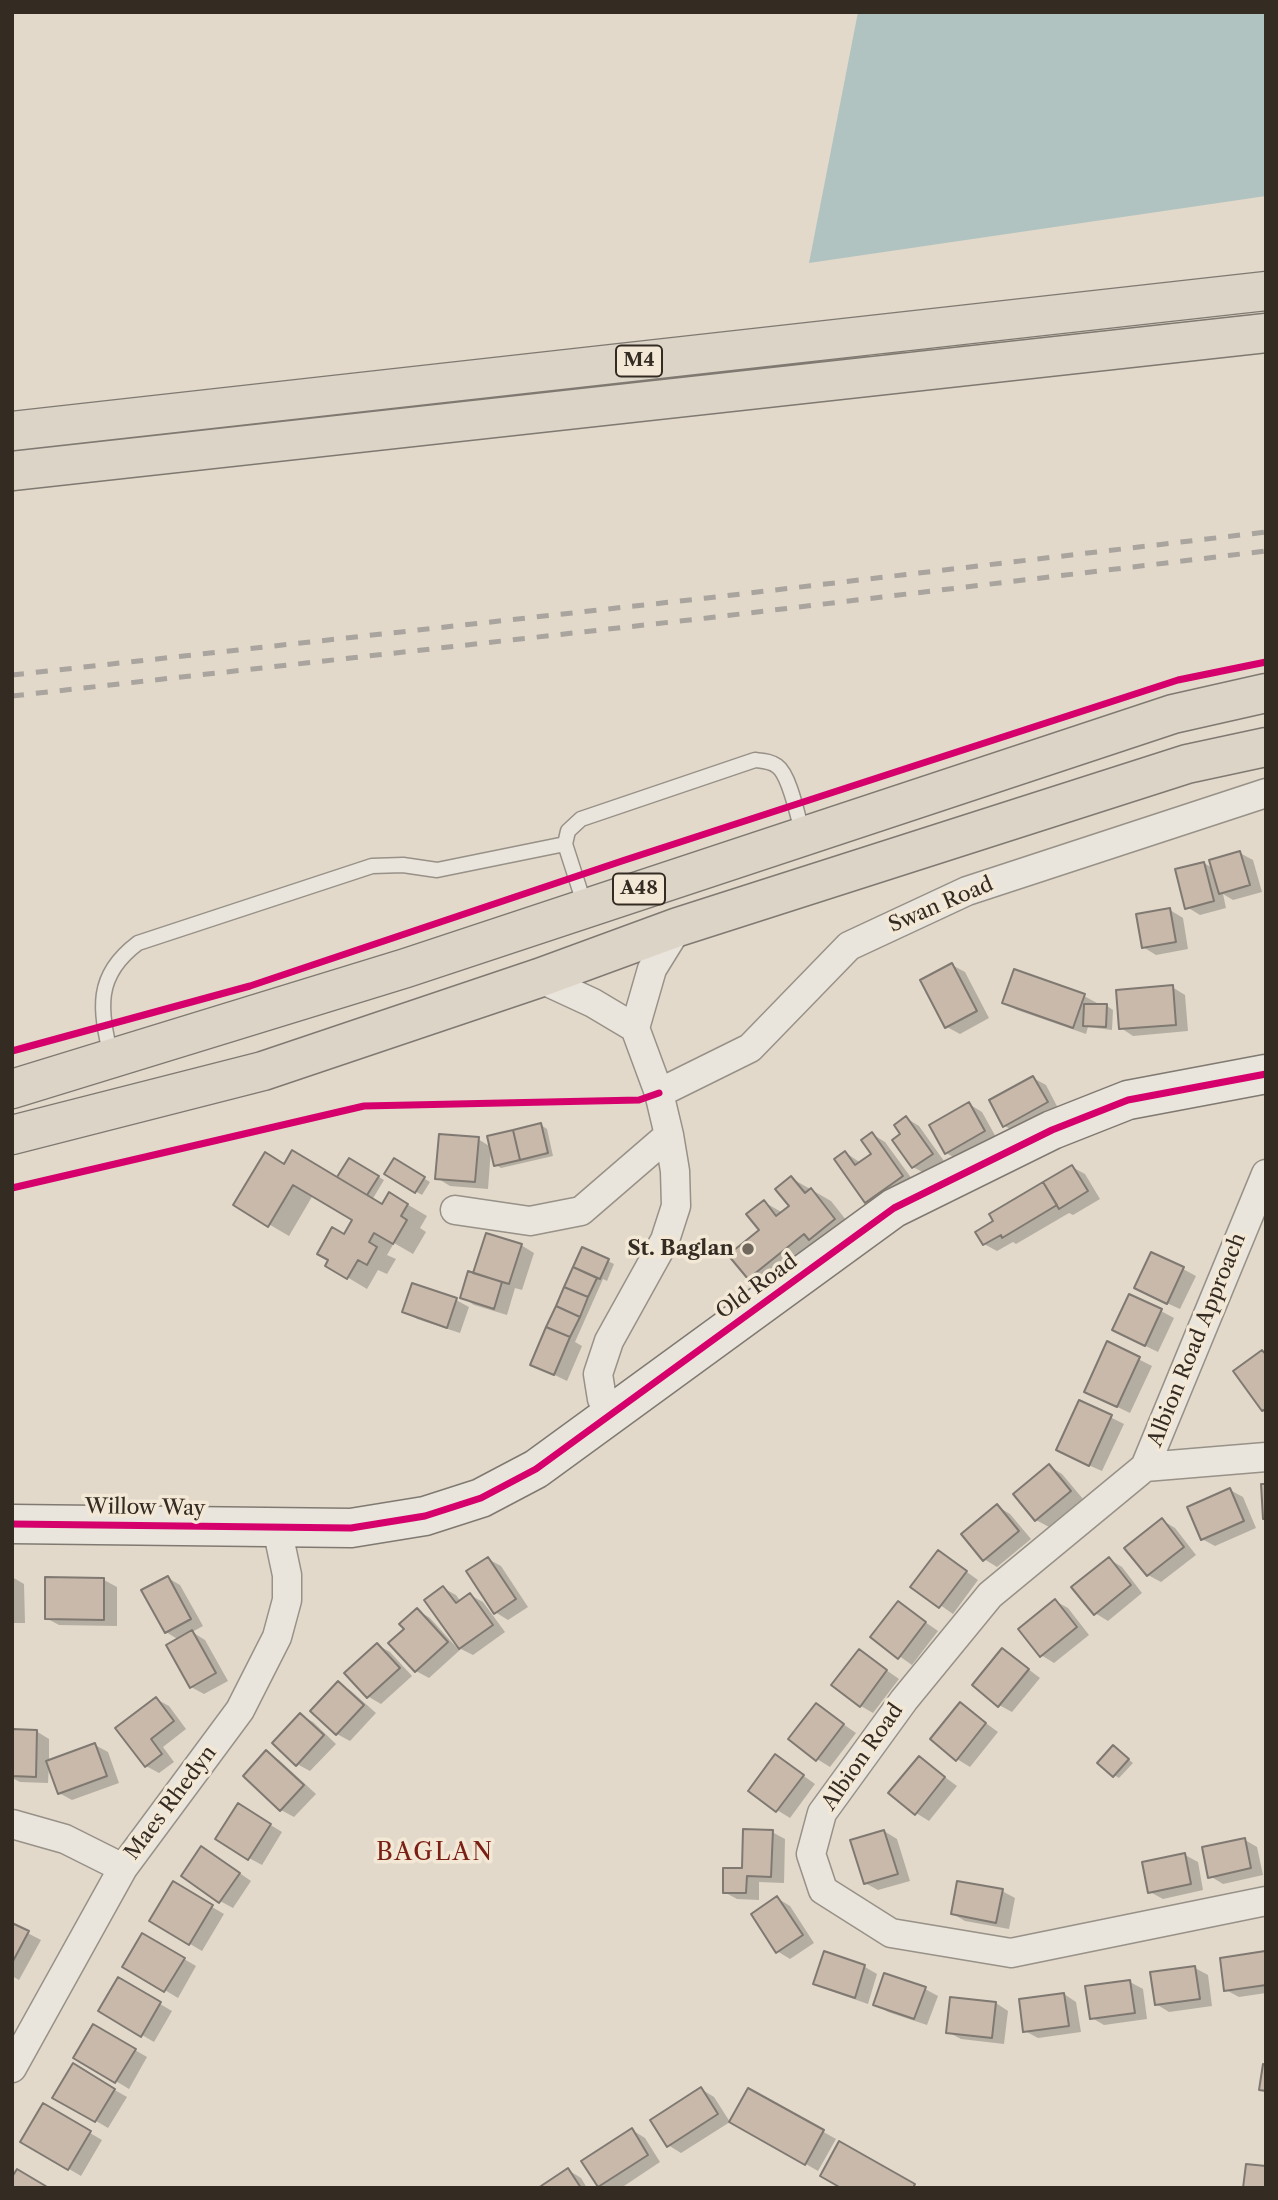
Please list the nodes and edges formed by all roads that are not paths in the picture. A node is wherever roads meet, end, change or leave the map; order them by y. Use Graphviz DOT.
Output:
graph roads {
  1 [pos="1266,290"];
  2 [pos="1266,333"];
  3 [pos="12,431"];
  4 [pos="12,471"];
  5 [pos="1266,693"];
  6 [pos="1266,747"];
  7 [pos="1266,793"];
  8 [pos="803,835"];
  9 [pos="565,844"];
  10 [pos="585,908"];
  11 [pos="678,926"];
  12 [pos="539,978"];
  13 [pos="635,1028"];
  14 [pos="111,1058"];
  15 [pos="1266,1074"];
  16 [pos="12,1088"];
  17 [pos="659,1093"];
  18 [pos="12,1135"];
  19 [pos="669,1135"];
  20 [pos="1266,1174"];
  21 [pos="455,1210"];
  22 [pos="611,1416"];
  23 [pos="1266,1458"];
  24 [pos="1145,1467"];
  25 [pos="12,1524"];
  26 [pos="277,1528"];
  27 [pos="12,1824"];
  28 [pos="123,1868"];
  29 [pos="1266,1901"];
  30 [pos="12,2068"];
  1 -- 3 [label="main road, M4"];
  2 -- 4 [label="main road, M4"];
  5 -- 8 [label="main road, A48"];
  6 -- 11 [label="main road, A48"];
  7 -- 17 [label="street, Swan Road"];
  8 -- 9 [label="lane"];
  8 -- 10 [label="main road, A48"];
  9 -- 10 [label="lane"];
  9 -- 14 [label="lane"];
  10 -- 14 [label="main road, A48"];
  11 -- 12 [label="main road, A48"];
  11 -- 13 [label="street"];
  12 -- 13 [label="street"];
  12 -- 18 [label="main road, A48"];
  13 -- 17 [label="street"];
  14 -- 16 [label="main road, A48"];
  15 -- 22 [label="street, Old Road"];
  17 -- 19 [label="street"];
  19 -- 21 [label="street"];
  19 -- 22 [label="street"];
  20 -- 24 [label="street, Albion Road Approach"];
  22 -- 26 [label="street, Old Road"];
  23 -- 24 [label="street"];
  24 -- 29 [label="street, Albion Road"];
  25 -- 26 [label="street, Willow Way"];
  26 -- 28 [label="street, Maes Rhedyn"];
  27 -- 28 [label="street"];
  28 -- 30 [label="street, Maes Rhedyn"];
}
